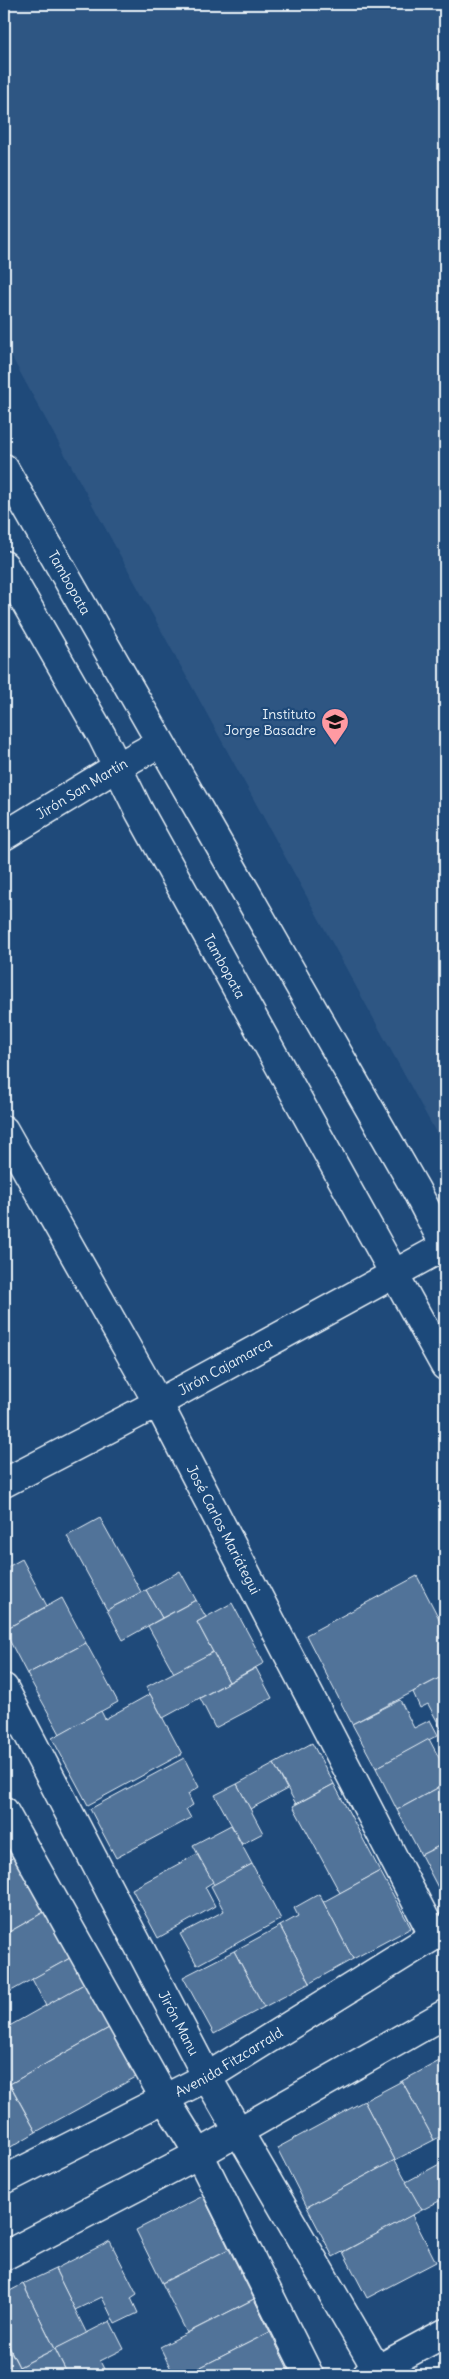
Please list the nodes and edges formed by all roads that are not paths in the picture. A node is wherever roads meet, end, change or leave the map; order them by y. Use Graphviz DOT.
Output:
graph roads {
  1 [pos="4,468"];
  2 [pos="4,565"];
  3 [pos="160,743"];
  4 [pos="117,767"];
  5 [pos="4,836"];
  6 [pos="4,1130"];
  7 [pos="445,1246"];
  8 [pos="394,1274"];
  9 [pos="445,1366"];
  10 [pos="158,1402"];
  11 [pos="4,1484"];
  12 [pos="4,1688"];
  13 [pos="4,1811"];
  14 [pos="440,1933"];
  15 [pos="445,2014"];
  16 [pos="207,2077"];
  17 [pos="165,2099"];
  18 [pos="240,2131"];
  19 [pos="199,2154"];
  20 [pos="4,2180"];
  21 [pos="4,2256"];
  22 [pos="445,2333"];
  23 [pos="374,2373"];
  24 [pos="309,2375"];
  1 -- 3 [label="street, Tambopata"];
  2 -- 4 [label="street, Tambopata"];
  3 -- 4 [label="street, Jirón San Martín"];
  3 -- 7 [label="street, Tambopata"];
  4 -- 5 [label="street, Jirón San Martín"];
  4 -- 8 [label="street, Tambopata"];
  6 -- 10 [label="street, José Carlos Mariátegui"];
  7 -- 8 [label="street, Jirón Cajamarca"];
  8 -- 9 [label="street, Tambopata"];
  8 -- 10 [label="street, Jirón Cajamarca"];
  10 -- 11 [label="street, Jirón Cajamarca"];
  10 -- 14 [label="street, José Carlos Mariátegui"];
  12 -- 16 [label="street, Jirón Manu"];
  13 -- 17 [label="street"];
  14 -- 16 [label="street, Avenida Fitzcarrald"];
  15 -- 18 [label="street"];
  16 -- 17 [label="street, Avenida Fitzcarrald"];
  16 -- 18 [label="street, Jirón Manu"];
  17 -- 19 [label="street"];
  17 -- 20 [label="street, Avenida Fitzcarrald"];
  18 -- 19 [label="street"];
  18 -- 23 [label="street, Jirón Manu"];
  19 -- 21 [label="street"];
  19 -- 24 [label="street"];
  22 -- 23 [label="street"];
}
